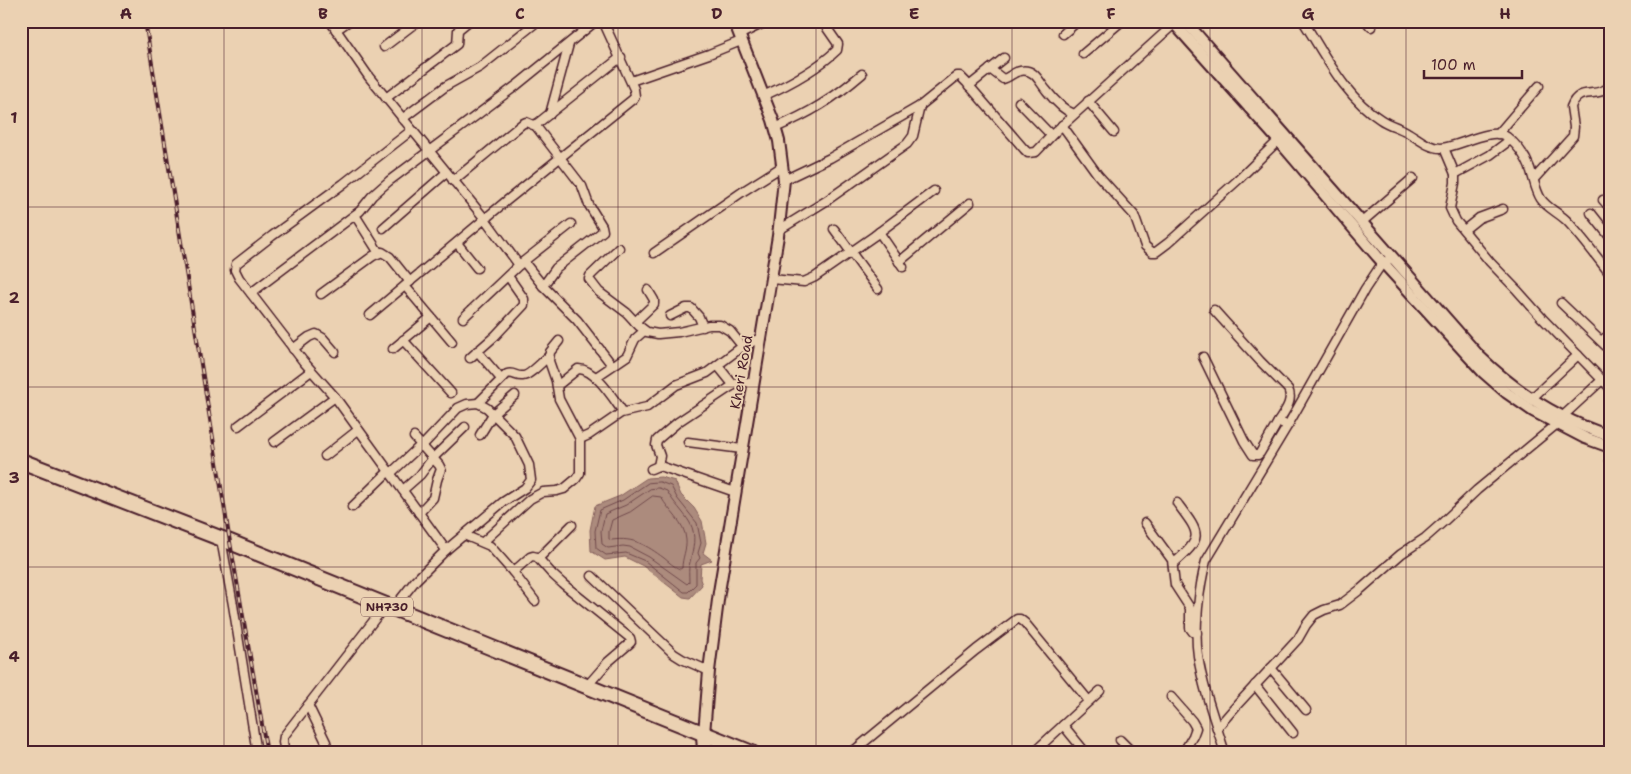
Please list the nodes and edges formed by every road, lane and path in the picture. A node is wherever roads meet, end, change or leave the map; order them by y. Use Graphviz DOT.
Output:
graph roads {
  1 [pos="330,21"];
  2 [pos="349,21"];
  3 [pos="418,21"];
  4 [pos="469,21"];
  5 [pos="538,21"];
  6 [pos="596,21"];
  7 [pos="603,21"];
  8 [pos="734,21"];
  9 [pos="768,21"];
  10 [pos="822,21"];
  11 [pos="1078,21"];
  12 [pos="1122,21"];
  13 [pos="1185,21"];
  14 [pos="1303,21"];
  15 [pos="1173,22"];
  16 [pos="336,30"];
  17 [pos="1063,34"];
  18 [pos="740,38"];
  19 [pos="569,44"];
  20 [pos="384,46"];
  21 [pos="1083,54"];
  22 [pos="620,57"];
  23 [pos="1004,58"];
  24 [pos="990,70"];
  25 [pos="862,74"];
  26 [pos="631,81"];
  27 [pos="969,86"];
  28 [pos="1540,86"];
  29 [pos="1610,86"];
  30 [pos="763,96"];
  31 [pos="386,98"];
  32 [pos="1088,101"];
  33 [pos="1019,102"];
  34 [pos="920,106"];
  35 [pos="550,114"];
  36 [pos="1074,114"];
  37 [pos="402,119"];
  38 [pos="535,125"];
  39 [pos="1062,125"];
  40 [pos="775,128"];
  41 [pos="412,130"];
  42 [pos="1114,132"];
  43 [pos="1498,134"];
  44 [pos="1052,135"];
  45 [pos="1282,137"];
  46 [pos="1510,140"];
  47 [pos="1444,148"];
  48 [pos="429,151"];
  49 [pos="560,157"];
  50 [pos="783,166"];
  51 [pos="446,173"];
  52 [pos="1455,174"];
  53 [pos="1414,178"];
  54 [pos="1534,179"];
  55 [pos="784,180"];
  56 [pos="454,181"];
  57 [pos="934,190"];
  58 [pos="1603,200"];
  59 [pos="970,203"];
  60 [pos="1610,208"];
  61 [pos="1503,209"];
  62 [pos="1591,213"];
  63 [pos="355,215"];
  64 [pos="485,219"];
  65 [pos="1362,222"];
  66 [pos="570,224"];
  67 [pos="383,228"];
  68 [pos="834,229"];
  69 [pos="779,230"];
  70 [pos="1464,230"];
  71 [pos="879,232"];
  72 [pos="1610,237"];
  73 [pos="457,243"];
  74 [pos="619,248"];
  75 [pos="851,252"];
  76 [pos="379,253"];
  77 [pos="654,253"];
  78 [pos="1386,260"];
  79 [pos="1610,260"];
  80 [pos="522,263"];
  81 [pos="1602,264"];
  82 [pos="478,268"];
  83 [pos="1610,274"];
  84 [pos="508,276"];
  85 [pos="770,279"];
  86 [pos="408,284"];
  87 [pos="543,286"];
  88 [pos="878,289"];
  89 [pos="648,290"];
  90 [pos="251,293"];
  91 [pos="321,294"];
  92 [pos="1561,303"];
  93 [pos="1214,310"];
  94 [pos="370,315"];
  95 [pos="670,316"];
  96 [pos="431,317"];
  97 [pos="463,318"];
  98 [pos="635,322"];
  99 [pos="703,327"];
  100 [pos="644,331"];
  101 [pos="1610,334"];
  102 [pos="760,338"];
  103 [pos="403,340"];
  104 [pos="559,341"];
  105 [pos="1600,341"];
  106 [pos="452,342"];
  107 [pos="743,347"];
  108 [pos="293,349"];
  109 [pos="393,349"];
  110 [pos="1610,350"];
  111 [pos="477,351"];
  112 [pos="335,352"];
  113 [pos="1578,355"];
  114 [pos="548,356"];
  115 [pos="1203,357"];
  116 [pos="470,358"];
  117 [pos="612,365"];
  118 [pos="718,366"];
  119 [pos="311,371"];
  120 [pos="596,377"];
  121 [pos="501,379"];
  122 [pos="1602,380"];
  123 [pos="752,384"];
  124 [pos="557,386"];
  125 [pos="732,386"];
  126 [pos="1610,388"];
  127 [pos="451,393"];
  128 [pos="514,395"];
  129 [pos="335,397"];
  130 [pos="1531,399"];
  131 [pos="478,403"];
  132 [pos="623,412"];
  133 [pos="493,414"];
  134 [pos="1559,420"];
  135 [pos="1284,424"];
  136 [pos="238,426"];
  137 [pos="466,427"];
  138 [pos="358,430"];
  139 [pos="480,435"];
  140 [pos="1610,436"];
  141 [pos="414,438"];
  142 [pos="580,439"];
  143 [pos="274,442"];
  144 [pos="688,442"];
  145 [pos="421,445"];
  146 [pos="1610,447"];
  147 [pos="742,450"];
  148 [pos="325,456"];
  149 [pos="433,458"];
  150 [pos="21,461"];
  151 [pos="390,472"];
  152 [pos="403,490"];
  153 [pos="735,492"];
  154 [pos="1177,503"];
  155 [pos="352,507"];
  156 [pos="419,513"];
  157 [pos="1145,523"];
  158 [pos="572,525"];
  159 [pos="464,535"];
  160 [pos="221,539"];
  161 [pos="483,542"];
  162 [pos="446,550"];
  163 [pos="539,558"];
  164 [pos="1173,564"];
  165 [pos="513,572"];
  166 [pos="592,576"];
  167 [pos="534,601"];
  168 [pos="389,608"];
  169 [pos="1195,633"];
  170 [pos="1271,668"];
  171 [pos="709,671"];
  172 [pos="1255,685"];
  173 [pos="587,686"];
  174 [pos="1100,691"];
  175 [pos="1171,697"];
  176 [pos="1088,701"];
  177 [pos="308,705"];
  178 [pos="1306,710"];
  179 [pos="1062,725"];
  180 [pos="1218,728"];
  181 [pos="1292,733"];
  182 [pos="704,734"];
  183 [pos="1120,740"];
  184 [pos="257,753"];
  185 [pos="285,753"];
  186 [pos="329,753"];
  187 [pos="705,753"];
  188 [pos="752,753"];
  189 [pos="851,753"];
  190 [pos="1033,753"];
  191 [pos="1086,753"];
  192 [pos="1132,753"];
  193 [pos="1183,753"];
  194 [pos="1225,753"];
  1 -- 16 [label="street"];
  2 -- 16 [label="street"];
  3 -- 20 [label="street"];
  4 -- 31 [label="street"];
  5 -- 37 [label="street"];
  6 -- 19 [label="street"];
  7 -- 22 [label="street"];
  8 -- 18 [label="street, Kheri Road"];
  9 -- 18 [label="street"];
  10 -- 30 [label="street"];
  11 -- 17 [label="street"];
  12 -- 21 [label="street"];
  13 -- 45 [label="street"];
  14 -- 47 [label="street"];
  15 -- 32 [label="street"];
  15 -- 45 [label="street"];
  16 -- 31 [label="street"];
  18 -- 26 [label="street"];
  18 -- 30 [label="street, Kheri Road"];
  19 -- 35 [label="street"];
  19 -- 48 [label="street"];
  22 -- 26 [label="street"];
  22 -- 35 [label="street"];
  23 -- 24 [label="street"];
  24 -- 27 [label="street"];
  24 -- 36 [label="street"];
  25 -- 40 [label="street"];
  26 -- 49 [label="street"];
  27 -- 34 [label="street"];
  27 -- 44 [label="street"];
  28 -- 43 [label="street"];
  29 -- 54 [label="street"];
  30 -- 40 [label="street, Kheri Road"];
  31 -- 37 [label="street"];
  32 -- 36 [label="street"];
  32 -- 42 [label="street"];
  33 -- 44 [label="street"];
  34 -- 55 [label="street"];
  34 -- 69 [label="street"];
  35 -- 38 [label="street"];
  36 -- 39 [label="street"];
  37 -- 41 [label="street"];
  38 -- 49 [label="street"];
  38 -- 56 [label="street"];
  39 -- 44 [label="street"];
  39 -- 45 [label="street"];
  40 -- 50 [label="street, Kheri Road"];
  41 -- 48 [label="street"];
  41 -- 90 [label="street"];
  43 -- 46 [label="street"];
  43 -- 47 [label="street"];
  45 -- 65 [label="street"];
  45 -- 78 [label="street"];
  46 -- 52 [label="street"];
  46 -- 54 [label="street"];
  47 -- 52 [label="street"];
  48 -- 51 [label="street"];
  48 -- 63 [label="street"];
  49 -- 64 [label="street"];
  49 -- 87 [label="street"];
  50 -- 55 [label="street, Kheri Road"];
  50 -- 77 [label="street"];
  51 -- 56 [label="street"];
  51 -- 67 [label="street"];
  52 -- 70 [label="street"];
  53 -- 65 [label="street"];
  54 -- 81 [label="street"];
  55 -- 69 [label="street, Kheri Road"];
  56 -- 64 [label="street"];
  57 -- 71 [label="street"];
  58 -- 60 [label="street"];
  59 -- 71 [label="street"];
  61 -- 70 [label="street"];
  62 -- 72 [label="street"];
  63 -- 76 [label="street"];
  63 -- 90 [label="street"];
  64 -- 73 [label="street"];
  64 -- 80 [label="street"];
  65 -- 78 [label="street"];
  66 -- 80 [label="street"];
  68 -- 75 [label="street"];
  69 -- 85 [label="street, Kheri Road"];
  70 -- 113 [label="street"];
  71 -- 75 [label="street"];
  73 -- 82 [label="street"];
  73 -- 86 [label="street"];
  74 -- 98 [label="street"];
  75 -- 85 [label="street"];
  75 -- 88 [label="street"];
  76 -- 86 [label="street"];
  76 -- 91 [label="street"];
  78 -- 130 [label="street"];
  78 -- 134 [label="street"];
  78 -- 135 [label="street"];
  79 -- 81 [label="street"];
  80 -- 84 [label="street"];
  80 -- 87 [label="street"];
  81 -- 83 [label="street"];
  84 -- 97 [label="street"];
  84 -- 111 [label="street"];
  85 -- 102 [label="street, Kheri Road"];
  86 -- 94 [label="street"];
  86 -- 96 [label="street"];
  87 -- 117 [label="street"];
  89 -- 98 [label="street"];
  90 -- 108 [label="street"];
  92 -- 105 [label="street"];
  93 -- 135 [label="street"];
  95 -- 99 [label="street"];
  96 -- 103 [label="street"];
  96 -- 106 [label="street"];
  98 -- 100 [label="street"];
  99 -- 100 [label="street"];
  99 -- 107 [label="street"];
  100 -- 117 [label="street"];
  101 -- 105 [label="street"];
  102 -- 107 [label="street"];
  102 -- 123 [label="street, Kheri Road"];
  103 -- 109 [label="street"];
  103 -- 127 [label="street"];
  104 -- 114 [label="street"];
  105 -- 110 [label="street"];
  107 -- 118 [label="street"];
  108 -- 112 [label="street"];
  108 -- 119 [label="street"];
  111 -- 116 [label="street"];
  111 -- 121 [label="street"];
  113 -- 122 [label="street"];
  113 -- 130 [label="street"];
  114 -- 121 [label="street"];
  114 -- 124 [label="street"];
  115 -- 135 [label="street"];
  117 -- 120 [label="street"];
  118 -- 125 [label="street"];
  118 -- 132 [label="street"];
  119 -- 129 [label="street"];
  119 -- 136 [label="street"];
  120 -- 124 [label="street"];
  120 -- 132 [label="street"];
  121 -- 131 [label="street"];
  122 -- 126 [label="street"];
  122 -- 134 [label="street"];
  123 -- 125 [label="street"];
  123 -- 147 [label="street, Kheri Road"];
  124 -- 142 [label="street"];
  125 -- 153 [label="street"];
  128 -- 133 [label="street"];
  129 -- 138 [label="street"];
  129 -- 143 [label="street"];
  130 -- 134 [label="street"];
  131 -- 133 [label="street"];
  131 -- 145 [label="street"];
  132 -- 142 [label="street"];
  133 -- 139 [label="street"];
  133 -- 159 [label="street"];
  134 -- 140 [label="street"];
  134 -- 146 [label="street"];
  134 -- 170 [label="street"];
  135 -- 169 [label="street"];
  137 -- 149 [label="street"];
  138 -- 148 [label="street"];
  138 -- 151 [label="street"];
  141 -- 145 [label="street"];
  142 -- 161 [label="street"];
  144 -- 147 [label="street"];
  145 -- 149 [label="street"];
  145 -- 151 [label="street"];
  147 -- 153 [label="street, Kheri Road"];
  149 -- 152 [label="street"];
  149 -- 156 [label="street"];
  150 -- 160 [label="highway, NH730"];
  151 -- 152 [label="street"];
  151 -- 155 [label="street"];
  152 -- 156 [label="street"];
  153 -- 171 [label="street, Kheri Road"];
  154 -- 164 [label="street"];
  156 -- 162 [label="street"];
  157 -- 164 [label="street"];
  158 -- 163 [label="street"];
  159 -- 161 [label="street"];
  159 -- 162 [label="street"];
  160 -- 168 [label="highway, NH730"];
  160 -- 184 [label="street"];
  161 -- 165 [label="street"];
  162 -- 168 [label="street"];
  163 -- 165 [label="street"];
  163 -- 173 [label="street"];
  164 -- 169 [label="street"];
  165 -- 167 [label="street"];
  166 -- 171 [label="street"];
  168 -- 173 [label="highway, NH730"];
  168 -- 177 [label="street"];
  169 -- 180 [label="street"];
  170 -- 172 [label="street"];
  170 -- 178 [label="street"];
  171 -- 182 [label="street, Kheri Road"];
  172 -- 180 [label="street"];
  172 -- 181 [label="street"];
  173 -- 182 [label="highway, NH730"];
  174 -- 176 [label="street"];
  175 -- 193 [label="street"];
  176 -- 179 [label="street"];
  176 -- 189 [label="street"];
  177 -- 185 [label="street"];
  177 -- 186 [label="street"];
  179 -- 190 [label="street"];
  179 -- 191 [label="street"];
  180 -- 194 [label="street"];
  182 -- 187 [label="highway"];
  182 -- 188 [label="highway, NH730"];
  183 -- 192 [label="street"];
}
